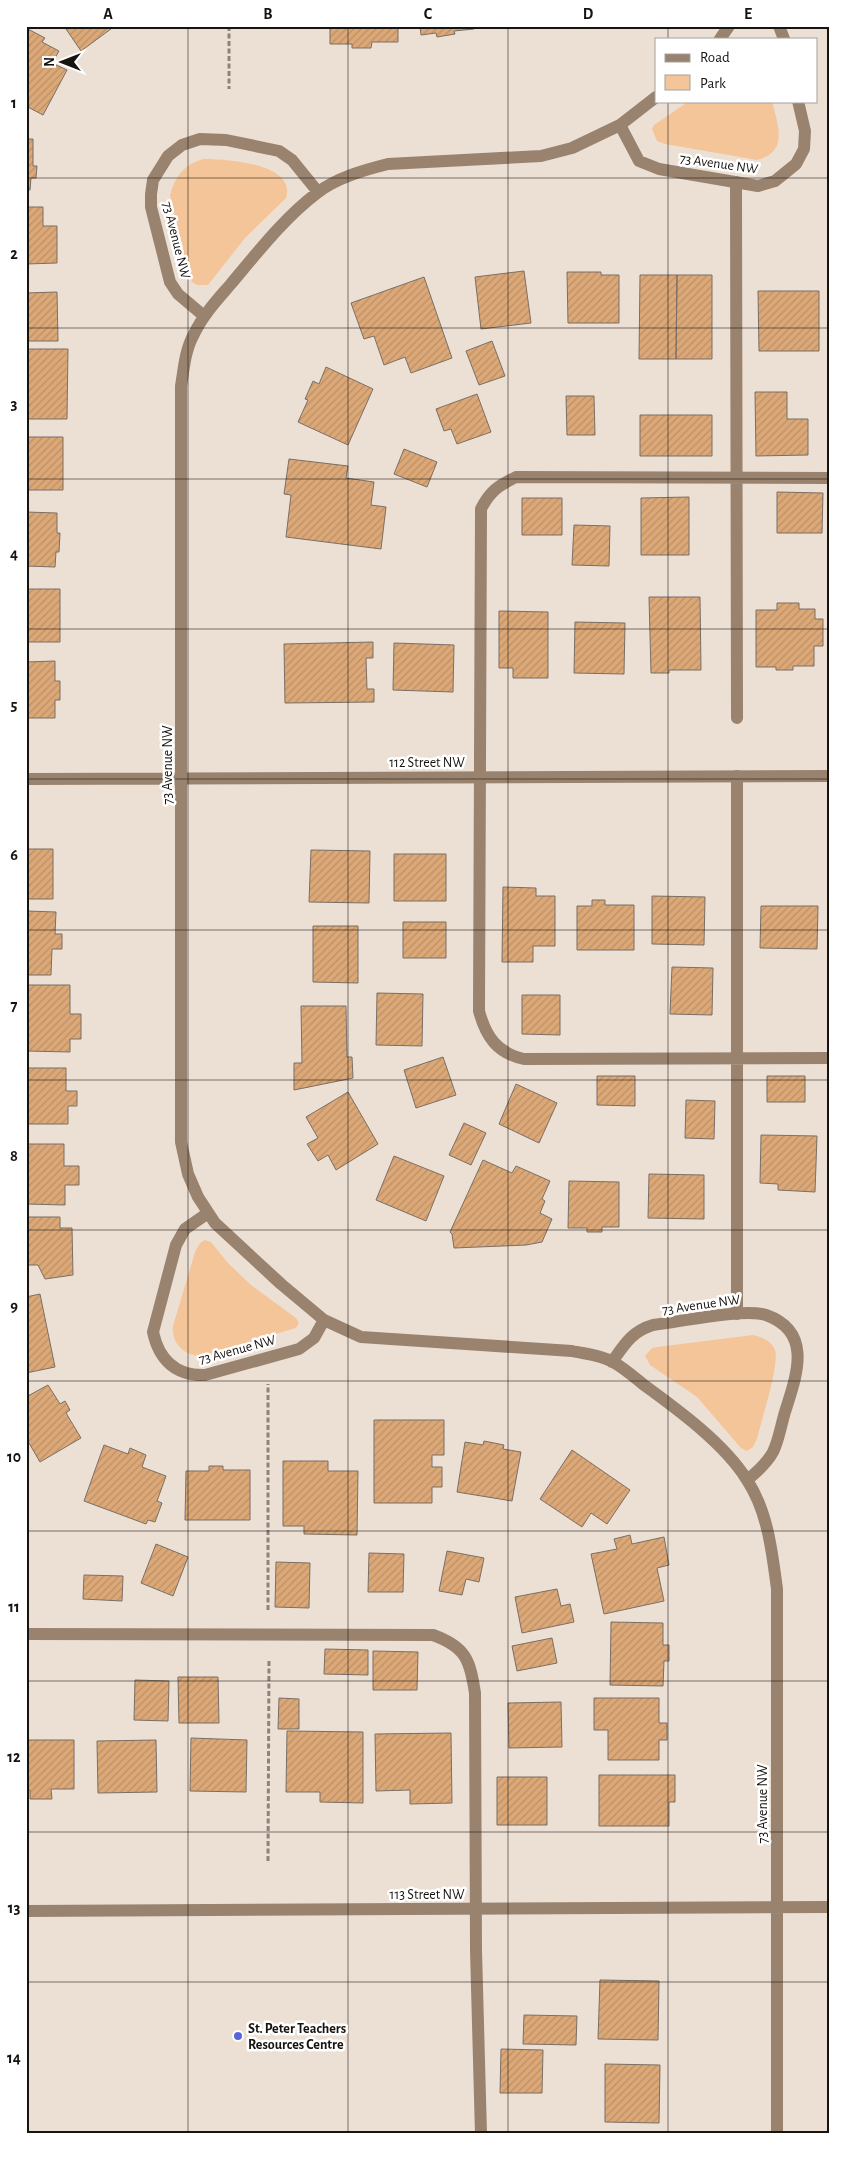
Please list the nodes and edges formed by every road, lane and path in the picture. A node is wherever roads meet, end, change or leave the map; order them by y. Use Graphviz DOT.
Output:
graph roads {
  1 [pos="229,26"];
  2 [pos="729,26"];
  3 [pos="779,26"];
  4 [pos="721,38"];
  5 [pos="784,38"];
  6 [pos="229,88"];
  7 [pos="655,98"];
  8 [pos="798,102"];
  9 [pos="620,125"];
  10 [pos="736,182"];
  11 [pos="318,192"];
  12 [pos="204,316"];
  13 [pos="737,478"];
  14 [pos="829,478"];
  15 [pos="737,718"];
  16 [pos="737,776"];
  17 [pos="829,776"];
  18 [pos="480,777"];
  19 [pos="182,778"];
  20 [pos="26,779"];
  21 [pos="829,1058"];
  22 [pos="737,1059"];
  23 [pos="208,1214"];
  24 [pos="737,1314"];
  25 [pos="324,1320"];
  26 [pos="612,1362"];
  27 [pos="747,1480"];
  28 [pos="26,1634"];
  29 [pos="776,1907"];
  30 [pos="829,1907"];
  31 [pos="476,1909"];
  32 [pos="26,1911"];
  33 [pos="481,2134"];
  34 [pos="777,2134"];
  1 -- 6 [label="path"];
  2 -- 4 [label="street"];
  3 -- 5 [label="street"];
  7 -- 9 [label="street, 73 Avenue NW"];
  8 -- 10 [label="street, 73 Avenue NW"];
  9 -- 10 [label="street, 73 Avenue NW"];
  9 -- 11 [label="street, 73 Avenue NW"];
  10 -- 13 [label="street"];
  11 -- 12 [label="street, 73 Avenue NW"];
  11 -- 12 [label="street, 73 Avenue NW"];
  12 -- 19 [label="street, 73 Avenue NW"];
  13 -- 14 [label="street"];
  13 -- 15 [label="street"];
  13 -- 18 [label="street"];
  16 -- 17 [label="street, 112 Street NW"];
  16 -- 18 [label="street, 112 Street NW"];
  16 -- 22 [label="street"];
  18 -- 19 [label="street, 112 Street NW"];
  18 -- 22 [label="street"];
  19 -- 20 [label="street, 112 Street NW"];
  19 -- 23 [label="street, 73 Avenue NW"];
  21 -- 22 [label="street"];
  22 -- 24 [label="street"];
  23 -- 25 [label="street, 73 Avenue NW"];
  23 -- 25 [label="street, 73 Avenue NW"];
  24 -- 26 [label="street, 73 Avenue NW"];
  24 -- 27 [label="street, 73 Avenue NW"];
  25 -- 26 [label="street, 73 Avenue NW"];
  26 -- 27 [label="street, 73 Avenue NW"];
  27 -- 29 [label="street, 73 Avenue NW"];
  28 -- 31 [label="street"];
  29 -- 30 [label="street, 113 Street NW"];
  29 -- 31 [label="street, 113 Street NW"];
  29 -- 34 [label="street, 73 Avenue NW"];
  31 -- 32 [label="street, 113 Street NW"];
  31 -- 33 [label="street"];
}
